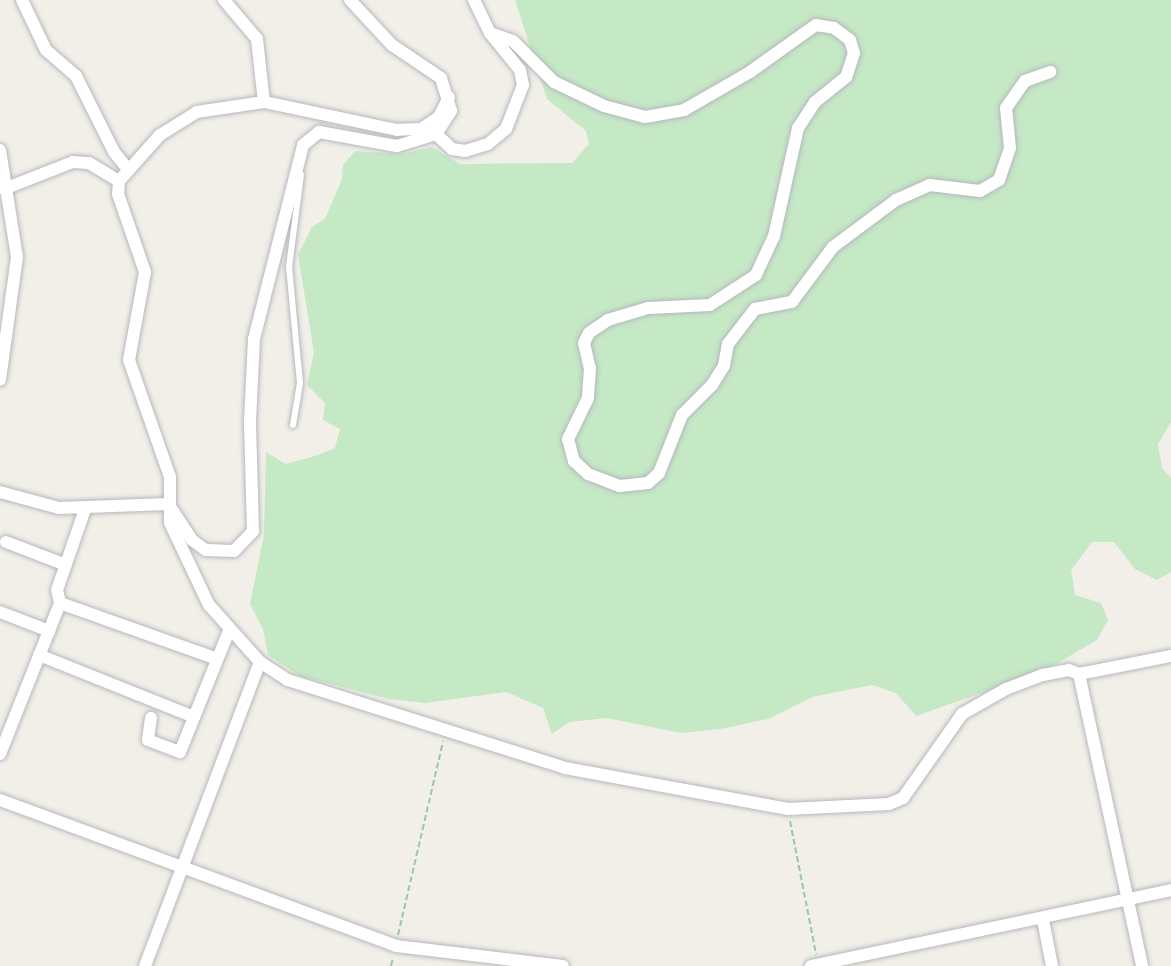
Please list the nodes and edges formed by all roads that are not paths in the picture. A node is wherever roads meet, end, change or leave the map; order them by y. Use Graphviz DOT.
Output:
graph roads {
  1 [pos="22,0"];
  2 [pos="224,0"];
  3 [pos="350,0"];
  4 [pos="474,0"];
  5 [pos="490,33"];
  6 [pos="1050,72"];
  7 [pos="449,97"];
  8 [pos="264,102"];
  9 [pos="436,134"];
  10 [pos="0,150"];
  11 [pos="297,156"];
  12 [pos="128,169"];
  13 [pos="119,181"];
  14 [pos="4,189"];
  15 [pos="0,380"];
  16 [pos="293,425"];
  17 [pos="0,492"];
  18 [pos="168,504"];
  19 [pos="85,509"];
  20 [pos="6,542"];
  21 [pos="66,566"];
  22 [pos="60,603"];
  23 [pos="0,612"];
  24 [pos="49,631"];
  25 [pos="229,631"];
  26 [pos="39,655"];
  27 [pos="1171,656"];
  28 [pos="217,659"];
  29 [pos="260,662"];
  30 [pos="1079,674"];
  31 [pos="151,717"];
  32 [pos="194,717"];
  33 [pos="0,754"];
  34 [pos="0,800"];
  35 [pos="182,867"];
  36 [pos="1171,890"];
  37 [pos="1128,899"];
  38 [pos="1043,920"];
  39 [pos="815,965"];
  40 [pos="145,966"];
  41 [pos="563,966"];
  42 [pos="1052,966"];
  43 [pos="1142,966"];
  1 -- 12 [label="street"];
  2 -- 8 [label="street"];
  3 -- 7 [label="street"];
  4 -- 5 [label="street"];
  5 -- 6 [label="street"];
  5 -- 9 [label="street"];
  7 -- 8 [label="street"];
  7 -- 9 [label="street"];
  8 -- 12 [label="street"];
  9 -- 11 [label="street"];
  10 -- 14 [label="street"];
  11 -- 16 [label="lane"];
  11 -- 18 [label="street"];
  12 -- 13 [label="street"];
  13 -- 14 [label="street"];
  13 -- 18 [label="street"];
  14 -- 15 [label="street"];
  17 -- 19 [label="street"];
  18 -- 19 [label="street"];
  18 -- 25 [label="street"];
  19 -- 21 [label="street"];
  20 -- 21 [label="street"];
  21 -- 22 [label="street"];
  22 -- 24 [label="street"];
  22 -- 28 [label="street"];
  23 -- 24 [label="street"];
  24 -- 26 [label="street"];
  25 -- 28 [label="street"];
  25 -- 29 [label="street"];
  26 -- 32 [label="street"];
  26 -- 33 [label="street"];
  27 -- 30 [label="street"];
  28 -- 32 [label="street"];
  29 -- 30 [label="street"];
  29 -- 35 [label="street"];
  30 -- 37 [label="street"];
  31 -- 32 [label="street"];
  34 -- 35 [label="street"];
  35 -- 40 [label="street"];
  35 -- 41 [label="street"];
  36 -- 37 [label="street"];
  37 -- 38 [label="street"];
  37 -- 43 [label="street"];
  38 -- 39 [label="street"];
  38 -- 42 [label="street"];
}
